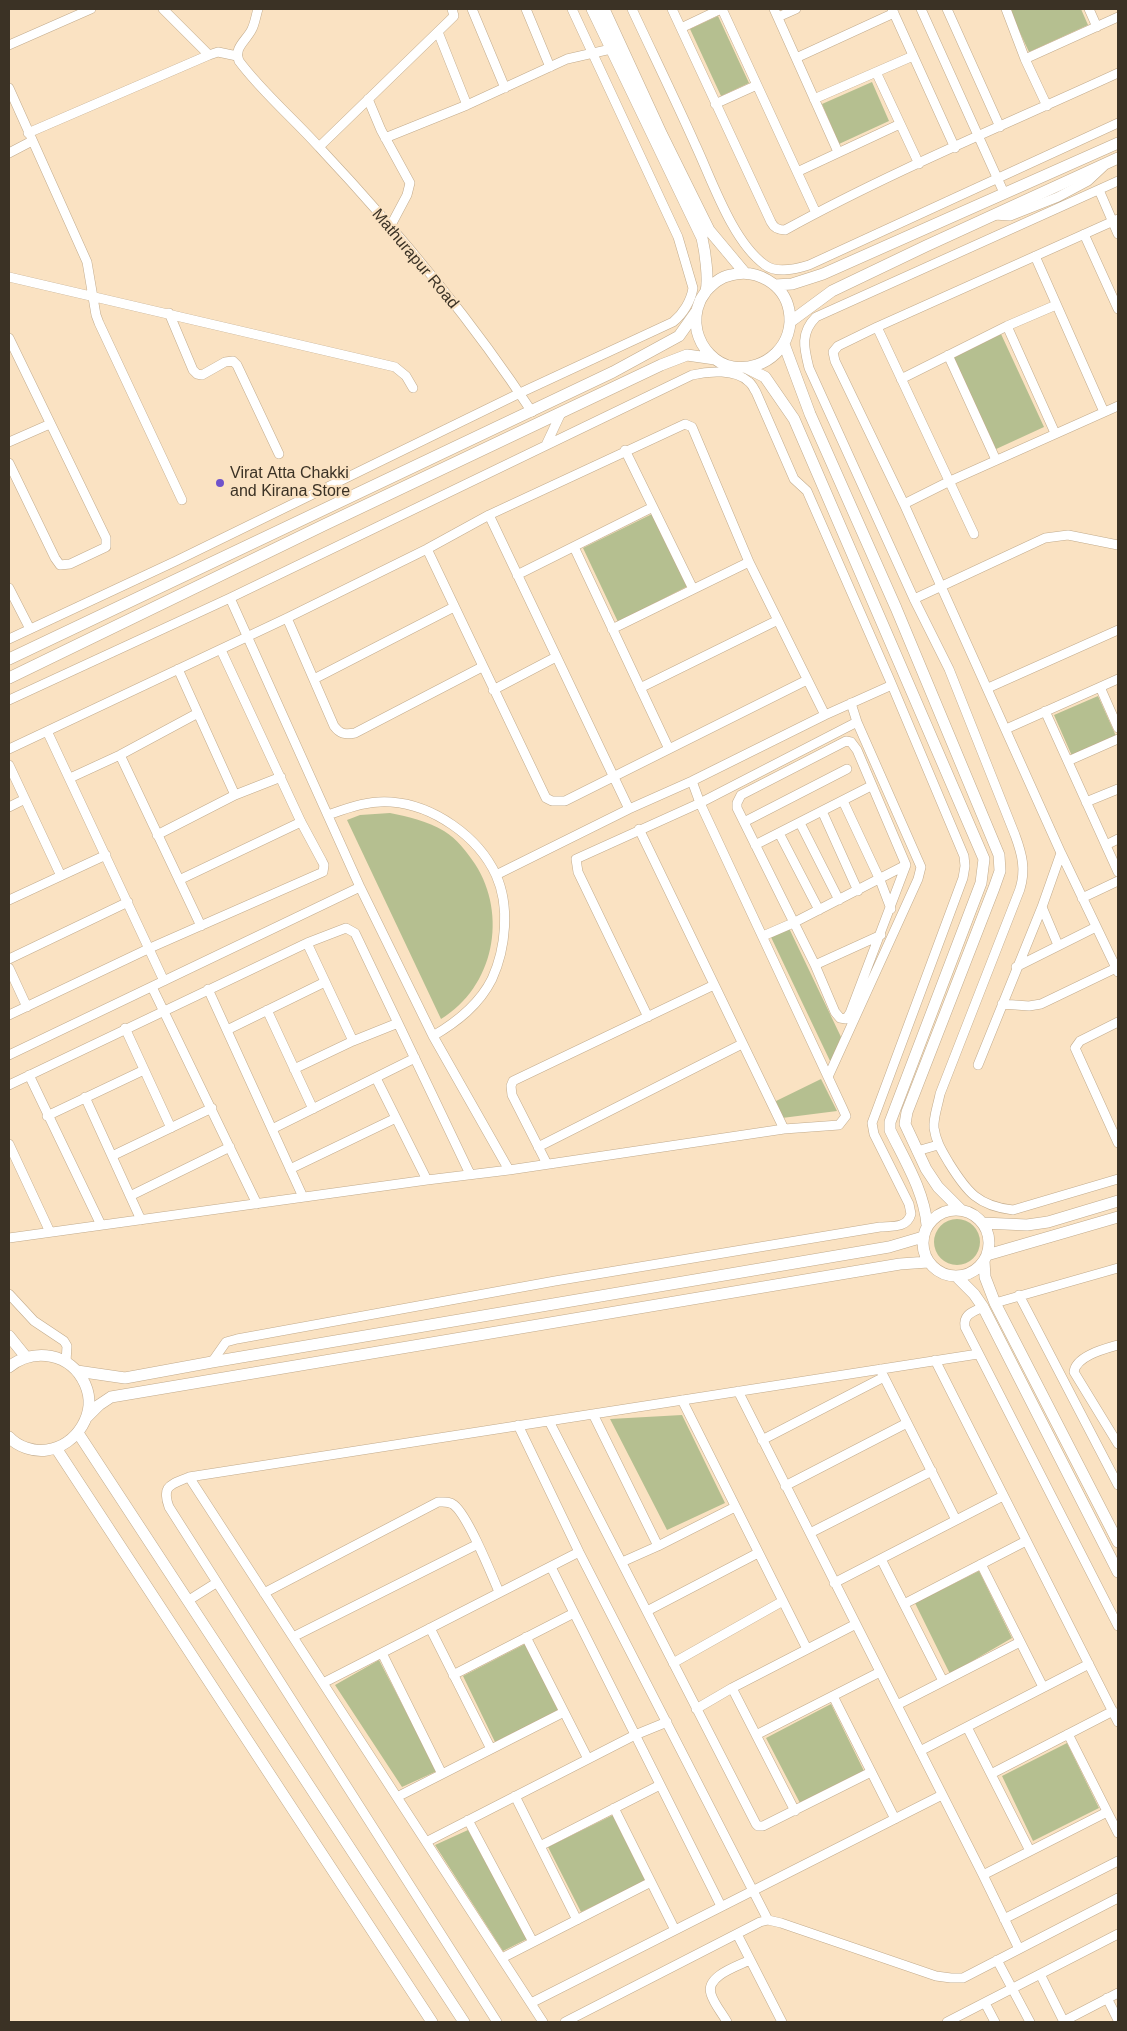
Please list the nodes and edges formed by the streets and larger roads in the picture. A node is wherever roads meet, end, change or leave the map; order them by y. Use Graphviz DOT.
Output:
graph roads {
  1 [pos="91,9"];
  2 [pos="163,9"];
  3 [pos="258,9"];
  4 [pos="472,9"];
  5 [pos="526,9"];
  6 [pos="572,9"];
  7 [pos="592,9"];
  8 [pos="604,9"];
  9 [pos="632,9"];
  10 [pos="672,9"];
  11 [pos="722,9"];
  12 [pos="796,9"];
  13 [pos="921,9"];
  14 [pos="950,9"];
  15 [pos="1006,9"];
  16 [pos="1089,9"];
  17 [pos="893,11"];
  18 [pos="453,12"];
  19 [pos="776,13"];
  20 [pos="1118,17"];
  21 [pos="1097,27"];
  22 [pos="680,28"];
  23 [pos="438,32"];
  24 [pos="9,45"];
  25 [pos="611,49"];
  26 [pos="593,53"];
  27 [pos="209,55"];
  28 [pos="236,56"];
  29 [pos="913,56"];
  30 [pos="796,58"];
  31 [pos="1025,59"];
  32 [pos="550,67"];
  33 [pos="876,72"];
  34 [pos="1118,74"];
  35 [pos="757,85"];
  36 [pos="9,88"];
  37 [pos="505,88"];
  38 [pos="368,99"];
  39 [pos="814,99"];
  40 [pos="715,104"];
  41 [pos="467,105"];
  42 [pos="1047,106"];
  43 [pos="1118,123"];
  44 [pos="900,124"];
  45 [pos="1000,127"];
  46 [pos="30,137"];
  47 [pos="979,137"];
  48 [pos="385,138"];
  49 [pos="1118,143"];
  50 [pos="319,147"];
  51 [pos="955,148"];
  52 [pos="838,152"];
  53 [pos="9,153"];
  54 [pos="1118,158"];
  55 [pos="919,164"];
  56 [pos="797,172"];
  57 [pos="997,178"];
  58 [pos="1118,181"];
  59 [pos="1099,190"];
  60 [pos="1004,193"];
  61 [pos="816,213"];
  62 [pos="1115,220"];
  63 [pos="390,227"];
  64 [pos="1084,234"];
  65 [pos="1118,234"];
  66 [pos="1035,256"];
  67 [pos="745,273"];
  68 [pos="9,277"];
  69 [pos="775,285"];
  70 [pos="706,291"];
  71 [pos="93,296"];
  72 [pos="1056,305"];
  73 [pos="1118,309"];
  74 [pos="696,312"];
  75 [pos="169,313"];
  76 [pos="790,322"];
  77 [pos="1007,326"];
  78 [pos="877,327"];
  79 [pos="9,338"];
  80 [pos="784,344"];
  81 [pos="948,355"];
  82 [pos="715,359"];
  83 [pos="747,368"];
  84 [pos="902,379"];
  85 [pos="413,388"];
  86 [pos="520,394"];
  87 [pos="1118,406"];
  88 [pos="532,412"];
  89 [pos="1104,412"];
  90 [pos="561,413"];
  91 [pos="50,424"];
  92 [pos="1055,433"];
  93 [pos="9,442"];
  94 [pos="546,445"];
  95 [pos="625,450"];
  96 [pos="279,454"];
  97 [pos="996,460"];
  98 [pos="9,463"];
  99 [pos="950,481"];
  100 [pos="182,500"];
  101 [pos="904,504"];
  102 [pos="653,507"];
  103 [pos="489,515"];
  104 [pos="974,534"];
  105 [pos="1118,545"];
  106 [pos="574,547"];
  107 [pos="426,549"];
  108 [pos="749,562"];
  109 [pos="517,574"];
  110 [pos="942,586"];
  111 [pos="9,588"];
  112 [pos="694,589"];
  113 [pos="230,598"];
  114 [pos="914,599"];
  115 [pos="454,607"];
  116 [pos="287,618"];
  117 [pos="778,620"];
  118 [pos="30,629"];
  119 [pos="612,629"];
  120 [pos="1118,630"];
  121 [pos="246,637"];
  122 [pos="9,639"];
  123 [pos="221,650"];
  124 [pos="556,658"];
  125 [pos="9,659"];
  126 [pos="482,667"];
  127 [pos="178,669"];
  128 [pos="9,678"];
  129 [pos="314,679"];
  130 [pos="1118,679"];
  131 [pos="807,680"];
  132 [pos="892,685"];
  133 [pos="1100,687"];
  134 [pos="640,688"];
  135 [pos="988,688"];
  136 [pos="493,690"];
  137 [pos="9,700"];
  138 [pos="851,703"];
  139 [pos="1045,711"];
  140 [pos="198,713"];
  141 [pos="825,715"];
  142 [pos="857,722"];
  143 [pos="1118,728"];
  144 [pos="1006,729"];
  145 [pos="47,731"];
  146 [pos="1118,739"];
  147 [pos="9,749"];
  148 [pos="669,749"];
  149 [pos="120,755"];
  150 [pos="1068,761"];
  151 [pos="9,765"];
  152 [pos="847,769"];
  153 [pos="281,777"];
  154 [pos="612,777"];
  155 [pos="70,778"];
  156 [pos="692,782"];
  157 [pos="871,786"];
  158 [pos="1118,788"];
  159 [pos="235,795"];
  160 [pos="25,799"];
  161 [pos="843,801"];
  162 [pos="1086,802"];
  163 [pos="700,803"];
  164 [pos="9,807"];
  165 [pos="629,810"];
  166 [pos="822,812"];
  167 [pos="328,815"];
  168 [pos="301,822"];
  169 [pos="744,822"];
  170 [pos="800,823"];
  171 [pos="640,829"];
  172 [pos="779,833"];
  173 [pos="157,835"];
  174 [pos="1118,840"];
  175 [pos="755,845"];
  176 [pos="1106,845"];
  177 [pos="1061,853"];
  178 [pos="106,855"];
  179 [pos="906,865"];
  180 [pos="1118,872"];
  181 [pos="496,875"];
  182 [pos="61,876"];
  183 [pos="180,880"];
  184 [pos="880,880"];
  185 [pos="1118,881"];
  186 [pos="360,887"];
  187 [pos="858,891"];
  188 [pos="1082,898"];
  189 [pos="9,900"];
  190 [pos="839,900"];
  191 [pos="128,902"];
  192 [pos="1042,907"];
  193 [pos="891,909"];
  194 [pos="818,910"];
  195 [pos="794,923"];
  196 [pos="201,926"];
  197 [pos="1096,927"];
  198 [pos="881,935"];
  199 [pos="763,936"];
  200 [pos="307,943"];
  201 [pos="1058,945"];
  202 [pos="150,948"];
  203 [pos="9,959"];
  204 [pos="815,965"];
  205 [pos="1016,967"];
  206 [pos="9,968"];
  207 [pos="1117,970"];
  208 [pos="164,981"];
  209 [pos="326,982"];
  210 [pos="714,985"];
  211 [pos="152,987"];
  212 [pos="208,989"];
  213 [pos="1002,1004"];
  214 [pos="27,1007"];
  215 [pos="165,1010"];
  216 [pos="267,1010"];
  217 [pos="9,1015"];
  218 [pos="648,1017"];
  219 [pos="1118,1022"];
  220 [pos="398,1023"];
  221 [pos="125,1028"];
  222 [pos="227,1030"];
  223 [pos="433,1036"];
  224 [pos="353,1041"];
  225 [pos="742,1044"];
  226 [pos="9,1055"];
  227 [pos="415,1058"];
  228 [pos="978,1064"];
  229 [pos="294,1069"];
  230 [pos="144,1070"];
  231 [pos="29,1075"];
  232 [pos="828,1077"];
  233 [pos="376,1078"];
  234 [pos="9,1085"];
  235 [pos="84,1097"];
  236 [pos="212,1108"];
  237 [pos="313,1109"];
  238 [pos="47,1116"];
  239 [pos="396,1118"];
  240 [pos="171,1128"];
  241 [pos="272,1128"];
  242 [pos="784,1129"];
  243 [pos="1118,1143"];
  244 [pos="9,1144"];
  245 [pos="938,1145"];
  246 [pos="230,1147"];
  247 [pos="538,1147"];
  248 [pos="917,1152"];
  249 [pos="112,1156"];
  250 [pos="546,1164"];
  251 [pos="907,1165"];
  252 [pos="290,1168"];
  253 [pos="509,1170"];
  254 [pos="894,1173"];
  255 [pos="470,1174"];
  256 [pos="1118,1179"];
  257 [pos="427,1180"];
  258 [pos="130,1196"];
  259 [pos="303,1198"];
  260 [pos="1118,1201"];
  261 [pos="257,1204"];
  262 [pos="961,1210"];
  263 [pos="1118,1217"];
  264 [pos="141,1220"];
  265 [pos="983,1223"];
  266 [pos="101,1224"];
  267 [pos="928,1225"];
  268 [pos="50,1232"];
  269 [pos="923,1237"];
  270 [pos="9,1238"];
  271 [pos="986,1258"];
  272 [pos="928,1262"];
  273 [pos="1118,1268"];
  274 [pos="956,1276"];
  275 [pos="9,1294"];
  276 [pos="1019,1295"];
  277 [pos="995,1303"];
  278 [pos="983,1307"];
  279 [pos="9,1336"];
  280 [pos="1118,1345"];
  281 [pos="978,1354"];
  282 [pos="26,1357"];
  283 [pos="936,1360"];
  284 [pos="66,1362"];
  285 [pos="212,1362"];
  286 [pos="9,1367"];
  287 [pos="77,1371"];
  288 [pos="882,1373"];
  289 [pos="738,1391"];
  290 [pos="682,1400"];
  291 [pos="593,1414"];
  292 [pos="86,1417"];
  293 [pos="549,1421"];
  294 [pos="907,1423"];
  295 [pos="518,1425"];
  296 [pos="78,1433"];
  297 [pos="9,1437"];
  298 [pos="762,1440"];
  299 [pos="1118,1443"];
  300 [pos="56,1448"];
  301 [pos="932,1471"];
  302 [pos="189,1477"];
  303 [pos="1118,1485"];
  304 [pos="785,1486"];
  305 [pos="1003,1496"];
  306 [pos="735,1507"];
  307 [pos="956,1520"];
  308 [pos="810,1534"];
  309 [pos="1026,1541"];
  310 [pos="1118,1542"];
  311 [pos="478,1544"];
  312 [pos="658,1546"];
  313 [pos="580,1552"];
  314 [pos="758,1553"];
  315 [pos="881,1559"];
  316 [pos="622,1562"];
  317 [pos="981,1564"];
  318 [pos="551,1567"];
  319 [pos="1118,1572"];
  320 [pos="834,1582"];
  321 [pos="216,1583"];
  322 [pos="499,1592"];
  323 [pos="264,1593"];
  324 [pos="189,1600"];
  325 [pos="782,1601"];
  326 [pos="904,1604"];
  327 [pos="647,1611"];
  328 [pos="574,1613"];
  329 [pos="856,1624"];
  330 [pos="1118,1626"];
  331 [pos="430,1628"];
  332 [pos="293,1637"];
  333 [pos="526,1637"];
  334 [pos="1020,1642"];
  335 [pos="807,1649"];
  336 [pos="382,1653"];
  337 [pos="673,1663"];
  338 [pos="1089,1664"];
  339 [pos="880,1672"];
  340 [pos="453,1675"];
  341 [pos="943,1681"];
  342 [pos="323,1683"];
  343 [pos="1043,1687"];
  344 [pos="732,1688"];
  345 [pos="833,1696"];
  346 [pos="897,1705"];
  347 [pos="696,1710"];
  348 [pos="1112,1711"];
  349 [pos="564,1712"];
  350 [pos="667,1722"];
  351 [pos="1118,1722"];
  352 [pos="967,1727"];
  353 [pos="1068,1734"];
  354 [pos="635,1735"];
  355 [pos="756,1735"];
  356 [pos="491,1749"];
  357 [pos="920,1751"];
  358 [pos="588,1759"];
  359 [pos="871,1772"];
  360 [pos="442,1774"];
  361 [pos="991,1774"];
  362 [pos="660,1785"];
  363 [pos="942,1795"];
  364 [pos="515,1796"];
  365 [pos="397,1797"];
  366 [pos="614,1808"];
  367 [pos="795,1812"];
  368 [pos="1107,1812"];
  369 [pos="895,1819"];
  370 [pos="468,1820"];
  371 [pos="1118,1833"];
  372 [pos="426,1842"];
  373 [pos="540,1846"];
  374 [pos="1030,1851"];
  375 [pos="1118,1860"];
  376 [pos="983,1875"];
  377 [pos="651,1882"];
  378 [pos="752,1892"];
  379 [pos="1118,1898"];
  380 [pos="721,1906"];
  381 [pos="1004,1919"];
  382 [pos="577,1920"];
  383 [pos="768,1920"];
  384 [pos="675,1930"];
  385 [pos="737,1934"];
  386 [pos="1118,1934"];
  387 [pos="533,1942"];
  388 [pos="1019,1949"];
  389 [pos="502,1958"];
  390 [pos="750,1960"];
  391 [pos="997,1960"];
  392 [pos="1040,1974"];
  393 [pos="1012,1989"];
  394 [pos="1118,1993"];
  395 [pos="1107,1998"];
  396 [pos="531,2003"];
  397 [pos="985,2003"];
  398 [pos="1118,2020"];
  399 [pos="1064,2021"];
  400 [pos="432,2022"];
  401 [pos="464,2022"];
  402 [pos="497,2022"];
  403 [pos="543,2022"];
  404 [pos="565,2022"];
  405 [pos="727,2022"];
  406 [pos="782,2022"];
  407 [pos="947,2022"];
  408 [pos="995,2022"];
  409 [pos="1030,2022"];
  1 -- 24 [label="street"];
  2 -- 27 [label="street"];
  3 -- 28 [label="street"];
  4 -- 18 [label="street"];
  4 -- 37 [label="street"];
  5 -- 32 [label="street"];
  6 -- 26 [label="street"];
  7 -- 25 [label="street"];
  8 -- 67 [label="street"];
  9 -- 57 [label="street"];
  10 -- 22 [label="street"];
  11 -- 22 [label="street"];
  11 -- 35 [label="street"];
  12 -- 19 [label="street"];
  13 -- 47 [label="street"];
  14 -- 45 [label="street"];
  15 -- 31 [label="street"];
  16 -- 21 [label="street"];
  17 -- 29 [label="street"];
  17 -- 30 [label="street"];
  18 -- 23 [label="street"];
  19 -- 30 [label="street"];
  20 -- 21 [label="street"];
  21 -- 31 [label="street"];
  22 -- 40 [label="street"];
  23 -- 38 [label="street"];
  23 -- 41 [label="street"];
  25 -- 26 [label="street"];
  25 -- 70 [label="street"];
  26 -- 32 [label="street"];
  26 -- 86 [label="street"];
  27 -- 28 [label="street"];
  27 -- 46 [label="street"];
  28 -- 50 [label="street, Mathurapur Road"];
  29 -- 33 [label="street"];
  29 -- 51 [label="street"];
  30 -- 39 [label="street"];
  31 -- 42 [label="street"];
  32 -- 37 [label="street"];
  33 -- 39 [label="street"];
  33 -- 44 [label="street"];
  34 -- 42 [label="street"];
  35 -- 40 [label="street"];
  35 -- 56 [label="street"];
  36 -- 46 [label="street"];
  37 -- 41 [label="street"];
  38 -- 48 [label="street"];
  38 -- 50 [label="street"];
  39 -- 52 [label="street"];
  40 -- 61 [label="street"];
  41 -- 48 [label="street"];
  42 -- 45 [label="street"];
  43 -- 57 [label="street"];
  44 -- 52 [label="street"];
  44 -- 55 [label="street"];
  45 -- 47 [label="street"];
  46 -- 53 [label="street"];
  46 -- 71 [label="street"];
  47 -- 51 [label="street"];
  47 -- 57 [label="street"];
  48 -- 63 [label="street"];
  49 -- 60 [label="street"];
  50 -- 63 [label="street, Mathurapur Road"];
  51 -- 55 [label="street"];
  52 -- 56 [label="street"];
  54 -- 76 [label="street"];
  55 -- 61 [label="street"];
  56 -- 61 [label="street"];
  57 -- 60 [label="street"];
  58 -- 59 [label="street"];
  59 -- 62 [label="street"];
  59 -- 114 [label="street"];
  60 -- 69 [label="street"];
  62 -- 64 [label="street"];
  62 -- 65 [label="street"];
  63 -- 86 [label="street, Mathurapur Road"];
  64 -- 66 [label="street"];
  64 -- 73 [label="street"];
  66 -- 72 [label="street"];
  66 -- 78 [label="street"];
  67 -- 69 [label="street"];
  67 -- 70 [label="street"];
  68 -- 71 [label="street"];
  69 -- 76 [label="street"];
  70 -- 74 [label="street"];
  71 -- 75 [label="street"];
  71 -- 100 [label="street"];
  72 -- 77 [label="street"];
  72 -- 89 [label="street"];
  74 -- 82 [label="street"];
  74 -- 88 [label="street"];
  75 -- 85 [label="street"];
  75 -- 96 [label="street"];
  76 -- 80 [label="street"];
  77 -- 81 [label="street"];
  77 -- 92 [label="street"];
  78 -- 84 [label="street"];
  78 -- 101 [label="street"];
  79 -- 91 [label="street"];
  80 -- 83 [label="street"];
  80 -- 248 [label="street"];
  81 -- 84 [label="street"];
  81 -- 97 [label="street"];
  82 -- 83 [label="street"];
  82 -- 90 [label="street"];
  83 -- 251 [label="street"];
  84 -- 99 [label="street"];
  86 -- 88 [label="street, Mathurapur Road"];
  86 -- 118 [label="street"];
  87 -- 89 [label="street"];
  88 -- 125 [label="street"];
  89 -- 92 [label="street"];
  90 -- 94 [label="street"];
  90 -- 128 [label="street"];
  91 -- 93 [label="street"];
  91 -- 98 [label="street"];
  92 -- 97 [label="street"];
  94 -- 113 [label="street"];
  94 -- 132 [label="street"];
  95 -- 102 [label="street"];
  95 -- 103 [label="street"];
  95 -- 108 [label="street"];
  97 -- 99 [label="street"];
  99 -- 101 [label="street"];
  99 -- 104 [label="street"];
  101 -- 110 [label="street"];
  102 -- 106 [label="street"];
  102 -- 112 [label="street"];
  103 -- 107 [label="street"];
  103 -- 109 [label="street"];
  105 -- 110 [label="street"];
  106 -- 109 [label="street"];
  106 -- 119 [label="street"];
  107 -- 115 [label="street"];
  107 -- 116 [label="street"];
  108 -- 112 [label="street"];
  108 -- 117 [label="street"];
  109 -- 124 [label="street"];
  110 -- 114 [label="street"];
  110 -- 135 [label="street"];
  111 -- 118 [label="street"];
  112 -- 119 [label="street"];
  113 -- 121 [label="street"];
  113 -- 137 [label="street"];
  114 -- 245 [label="street"];
  115 -- 126 [label="street"];
  115 -- 129 [label="street"];
  116 -- 121 [label="street"];
  116 -- 129 [label="street"];
  117 -- 131 [label="street"];
  117 -- 134 [label="street"];
  118 -- 122 [label="street"];
  119 -- 134 [label="street"];
  120 -- 135 [label="street"];
  121 -- 123 [label="street"];
  121 -- 167 [label="street"];
  123 -- 127 [label="street"];
  123 -- 153 [label="street"];
  124 -- 136 [label="street"];
  124 -- 154 [label="street"];
  126 -- 129 [label="street"];
  126 -- 136 [label="street"];
  127 -- 140 [label="street"];
  127 -- 145 [label="street"];
  130 -- 133 [label="street"];
  131 -- 141 [label="street"];
  131 -- 148 [label="street"];
  132 -- 138 [label="street"];
  132 -- 254 [label="street"];
  133 -- 139 [label="street"];
  133 -- 143 [label="street"];
  134 -- 148 [label="street"];
  135 -- 144 [label="street"];
  136 -- 154 [label="street"];
  138 -- 141 [label="street"];
  138 -- 142 [label="street"];
  139 -- 144 [label="street"];
  139 -- 150 [label="street"];
  140 -- 149 [label="street"];
  140 -- 159 [label="street"];
  141 -- 156 [label="street"];
  142 -- 163 [label="street"];
  142 -- 232 [label="street"];
  144 -- 177 [label="street"];
  145 -- 147 [label="street"];
  145 -- 155 [label="street"];
  146 -- 150 [label="street"];
  148 -- 154 [label="street"];
  149 -- 155 [label="street"];
  149 -- 173 [label="street"];
  150 -- 162 [label="street"];
  151 -- 160 [label="street"];
  152 -- 169 [label="street"];
  153 -- 159 [label="street"];
  153 -- 168 [label="street"];
  154 -- 165 [label="street"];
  155 -- 178 [label="street"];
  156 -- 163 [label="street"];
  156 -- 165 [label="street"];
  157 -- 161 [label="street"];
  157 -- 169 [label="street"];
  157 -- 179 [label="street"];
  158 -- 162 [label="street"];
  159 -- 173 [label="street"];
  160 -- 164 [label="street"];
  160 -- 182 [label="street"];
  161 -- 166 [label="street"];
  161 -- 184 [label="street"];
  162 -- 176 [label="street"];
  163 -- 171 [label="street"];
  163 -- 199 [label="street"];
  165 -- 181 [label="street"];
  166 -- 170 [label="street"];
  166 -- 187 [label="street"];
  167 -- 181 [label="street"];
  167 -- 186 [label="street"];
  168 -- 183 [label="street"];
  168 -- 196 [label="street"];
  169 -- 175 [label="street"];
  170 -- 172 [label="street"];
  170 -- 190 [label="street"];
  171 -- 210 [label="street"];
  171 -- 218 [label="street"];
  172 -- 175 [label="street"];
  172 -- 194 [label="street"];
  173 -- 183 [label="street"];
  174 -- 176 [label="street"];
  175 -- 195 [label="street"];
  176 -- 180 [label="street"];
  177 -- 188 [label="street"];
  177 -- 192 [label="street"];
  178 -- 182 [label="street"];
  178 -- 191 [label="street"];
  179 -- 184 [label="street"];
  179 -- 193 [label="street"];
  181 -- 223 [label="street"];
  182 -- 189 [label="street"];
  183 -- 196 [label="street"];
  184 -- 187 [label="street"];
  184 -- 193 [label="street"];
  185 -- 188 [label="street"];
  186 -- 208 [label="street"];
  186 -- 223 [label="street"];
  187 -- 190 [label="street"];
  188 -- 197 [label="street"];
  190 -- 194 [label="street"];
  191 -- 202 [label="street"];
  191 -- 203 [label="street"];
  192 -- 201 [label="street"];
  192 -- 205 [label="street"];
  193 -- 198 [label="street"];
  194 -- 195 [label="street"];
  195 -- 199 [label="street"];
  195 -- 204 [label="street"];
  196 -- 202 [label="street"];
  197 -- 201 [label="street"];
  197 -- 207 [label="street"];
  198 -- 204 [label="street"];
  198 -- 204 [label="street"];
  199 -- 232 [label="street"];
  200 -- 209 [label="street"];
  200 -- 212 [label="street"];
  200 -- 220 [label="street"];
  201 -- 205 [label="street"];
  202 -- 208 [label="street"];
  202 -- 214 [label="street"];
  205 -- 213 [label="street"];
  206 -- 214 [label="street"];
  207 -- 213 [label="street"];
  208 -- 211 [label="street"];
  209 -- 216 [label="street"];
  209 -- 224 [label="street"];
  210 -- 218 [label="street"];
  210 -- 225 [label="street"];
  211 -- 215 [label="street"];
  211 -- 226 [label="street"];
  212 -- 215 [label="street"];
  212 -- 222 [label="street"];
  213 -- 228 [label="street"];
  214 -- 217 [label="street"];
  215 -- 221 [label="street"];
  215 -- 236 [label="street"];
  216 -- 222 [label="street"];
  216 -- 229 [label="street"];
  218 -- 247 [label="street"];
  219 -- 243 [label="street"];
  220 -- 224 [label="street"];
  220 -- 227 [label="street"];
  221 -- 230 [label="street"];
  221 -- 231 [label="street"];
  222 -- 241 [label="street"];
  223 -- 253 [label="street"];
  224 -- 229 [label="street"];
  225 -- 242 [label="street"];
  225 -- 247 [label="street"];
  227 -- 233 [label="street"];
  227 -- 255 [label="street"];
  229 -- 237 [label="street"];
  230 -- 235 [label="street"];
  230 -- 240 [label="street"];
  231 -- 234 [label="street"];
  231 -- 238 [label="street"];
  232 -- 242 [label="street"];
  233 -- 237 [label="street"];
  233 -- 239 [label="street"];
  235 -- 238 [label="street"];
  235 -- 249 [label="street"];
  236 -- 240 [label="street"];
  236 -- 246 [label="street"];
  237 -- 241 [label="street"];
  238 -- 266 [label="street"];
  239 -- 252 [label="street"];
  239 -- 257 [label="street"];
  240 -- 249 [label="street"];
  241 -- 252 [label="street"];
  242 -- 250 [label="street"];
  244 -- 268 [label="street"];
  245 -- 248 [label="street"];
  245 -- 256 [label="street"];
  246 -- 258 [label="street"];
  246 -- 261 [label="street"];
  247 -- 250 [label="street"];
  248 -- 262 [label="street"];
  249 -- 258 [label="street"];
  250 -- 253 [label="street"];
  251 -- 254 [label="street"];
  251 -- 267 [label="street"];
  252 -- 259 [label="street"];
  253 -- 255 [label="street"];
  254 -- 285 [label="street"];
  255 -- 257 [label="street"];
  257 -- 259 [label="street"];
  258 -- 264 [label="street"];
  259 -- 261 [label="street"];
  260 -- 265 [label="street"];
  261 -- 264 [label="street"];
  262 -- 265 [label="street"];
  262 -- 267 [label="street"];
  263 -- 271 [label="street"];
  264 -- 266 [label="street"];
  265 -- 271 [label="street"];
  266 -- 268 [label="street"];
  267 -- 269 [label="street"];
  268 -- 270 [label="street"];
  269 -- 272 [label="street"];
  269 -- 285 [label="street"];
  271 -- 274 [label="street"];
  271 -- 277 [label="street"];
  272 -- 274 [label="street"];
  272 -- 292 [label="street"];
  273 -- 276 [label="street"];
  274 -- 278 [label="street"];
  275 -- 284 [label="street"];
  276 -- 277 [label="street"];
  276 -- 303 [label="street"];
  277 -- 310 [label="street"];
  278 -- 281 [label="street"];
  278 -- 319 [label="street"];
  279 -- 282 [label="street"];
  280 -- 299 [label="street"];
  281 -- 283 [label="street"];
  281 -- 330 [label="street"];
  282 -- 284 [label="street"];
  282 -- 286 [label="street"];
  283 -- 288 [label="street"];
  283 -- 305 [label="street"];
  284 -- 287 [label="street"];
  285 -- 287 [label="street"];
  287 -- 292 [label="street"];
  288 -- 289 [label="street"];
  288 -- 294 [label="street"];
  288 -- 298 [label="street"];
  289 -- 290 [label="street"];
  289 -- 298 [label="street"];
  290 -- 291 [label="street"];
  290 -- 306 [label="street"];
  291 -- 293 [label="street"];
  291 -- 312 [label="street"];
  292 -- 296 [label="street"];
  293 -- 295 [label="street"];
  293 -- 316 [label="street"];
  294 -- 301 [label="street"];
  294 -- 304 [label="street"];
  295 -- 302 [label="street"];
  295 -- 313 [label="street"];
  296 -- 300 [label="street"];
  296 -- 324 [label="street"];
  297 -- 300 [label="street"];
  298 -- 304 [label="street"];
  300 -- 400 [label="street"];
  301 -- 307 [label="street"];
  301 -- 308 [label="street"];
  302 -- 321 [label="street"];
  302 -- 323 [label="street"];
  304 -- 308 [label="street"];
  305 -- 307 [label="street"];
  305 -- 309 [label="street"];
  306 -- 312 [label="street"];
  306 -- 314 [label="street"];
  307 -- 315 [label="street"];
  308 -- 320 [label="street"];
  309 -- 317 [label="street"];
  309 -- 338 [label="street"];
  311 -- 322 [label="street"];
  311 -- 323 [label="street"];
  311 -- 332 [label="street"];
  312 -- 316 [label="street"];
  313 -- 318 [label="street"];
  313 -- 350 [label="street"];
  314 -- 325 [label="street"];
  314 -- 327 [label="street"];
  315 -- 320 [label="street"];
  315 -- 326 [label="street"];
  316 -- 327 [label="street"];
  317 -- 326 [label="street"];
  317 -- 334 [label="street"];
  318 -- 322 [label="street"];
  318 -- 328 [label="street"];
  320 -- 329 [label="street"];
  321 -- 324 [label="street"];
  321 -- 402 [label="street"];
  322 -- 331 [label="street"];
  323 -- 332 [label="street"];
  324 -- 401 [label="street"];
  325 -- 335 [label="street"];
  325 -- 337 [label="street"];
  326 -- 341 [label="street"];
  327 -- 337 [label="street"];
  328 -- 333 [label="street"];
  328 -- 354 [label="street"];
  329 -- 335 [label="street"];
  329 -- 339 [label="street"];
  331 -- 336 [label="street"];
  331 -- 340 [label="street"];
  332 -- 342 [label="street"];
  333 -- 340 [label="street"];
  333 -- 349 [label="street"];
  334 -- 341 [label="street"];
  334 -- 343 [label="street"];
  335 -- 344 [label="street"];
  336 -- 342 [label="street"];
  336 -- 360 [label="street"];
  337 -- 347 [label="street"];
  338 -- 343 [label="street"];
  338 -- 348 [label="street"];
  339 -- 345 [label="street"];
  339 -- 346 [label="street"];
  340 -- 356 [label="street"];
  341 -- 346 [label="street"];
  342 -- 365 [label="street"];
  343 -- 352 [label="street"];
  344 -- 347 [label="street"];
  344 -- 355 [label="street"];
  345 -- 355 [label="street"];
  345 -- 359 [label="street"];
  346 -- 357 [label="street"];
  347 -- 367 [label="street"];
  348 -- 351 [label="street"];
  348 -- 353 [label="street"];
  349 -- 356 [label="street"];
  349 -- 358 [label="street"];
  350 -- 354 [label="street"];
  350 -- 378 [label="street"];
  352 -- 357 [label="street"];
  352 -- 361 [label="street"];
  353 -- 361 [label="street"];
  353 -- 368 [label="street"];
  354 -- 358 [label="street"];
  354 -- 362 [label="street"];
  355 -- 367 [label="street"];
  356 -- 360 [label="street"];
  357 -- 363 [label="street"];
  358 -- 364 [label="street"];
  359 -- 367 [label="street"];
  359 -- 369 [label="street"];
  360 -- 365 [label="street"];
  361 -- 374 [label="street"];
  362 -- 366 [label="street"];
  362 -- 380 [label="street"];
  363 -- 369 [label="street"];
  363 -- 376 [label="street"];
  364 -- 370 [label="street"];
  364 -- 373 [label="street"];
  365 -- 372 [label="street"];
  366 -- 373 [label="street"];
  366 -- 377 [label="street"];
  368 -- 371 [label="street"];
  368 -- 374 [label="street"];
  369 -- 378 [label="street"];
  370 -- 372 [label="street"];
  370 -- 387 [label="street"];
  372 -- 389 [label="street"];
  373 -- 382 [label="street"];
  374 -- 376 [label="street"];
  375 -- 381 [label="street"];
  376 -- 381 [label="street"];
  377 -- 382 [label="street"];
  377 -- 384 [label="street"];
  378 -- 380 [label="street"];
  378 -- 383 [label="street"];
  379 -- 388 [label="street"];
  380 -- 384 [label="street"];
  381 -- 388 [label="street"];
  382 -- 387 [label="street"];
  383 -- 385 [label="street"];
  383 -- 391 [label="street"];
  384 -- 396 [label="street"];
  385 -- 390 [label="street"];
  385 -- 404 [label="street"];
  386 -- 392 [label="street"];
  387 -- 389 [label="street"];
  388 -- 391 [label="street"];
  389 -- 396 [label="street"];
  390 -- 405 [label="street"];
  390 -- 406 [label="street"];
  391 -- 393 [label="street"];
  392 -- 393 [label="street"];
  392 -- 399 [label="street"];
  393 -- 397 [label="street"];
  393 -- 409 [label="street"];
  394 -- 395 [label="street"];
  395 -- 398 [label="street"];
  395 -- 399 [label="street"];
  396 -- 403 [label="street"];
  397 -- 407 [label="street"];
  397 -- 408 [label="street"];
}
